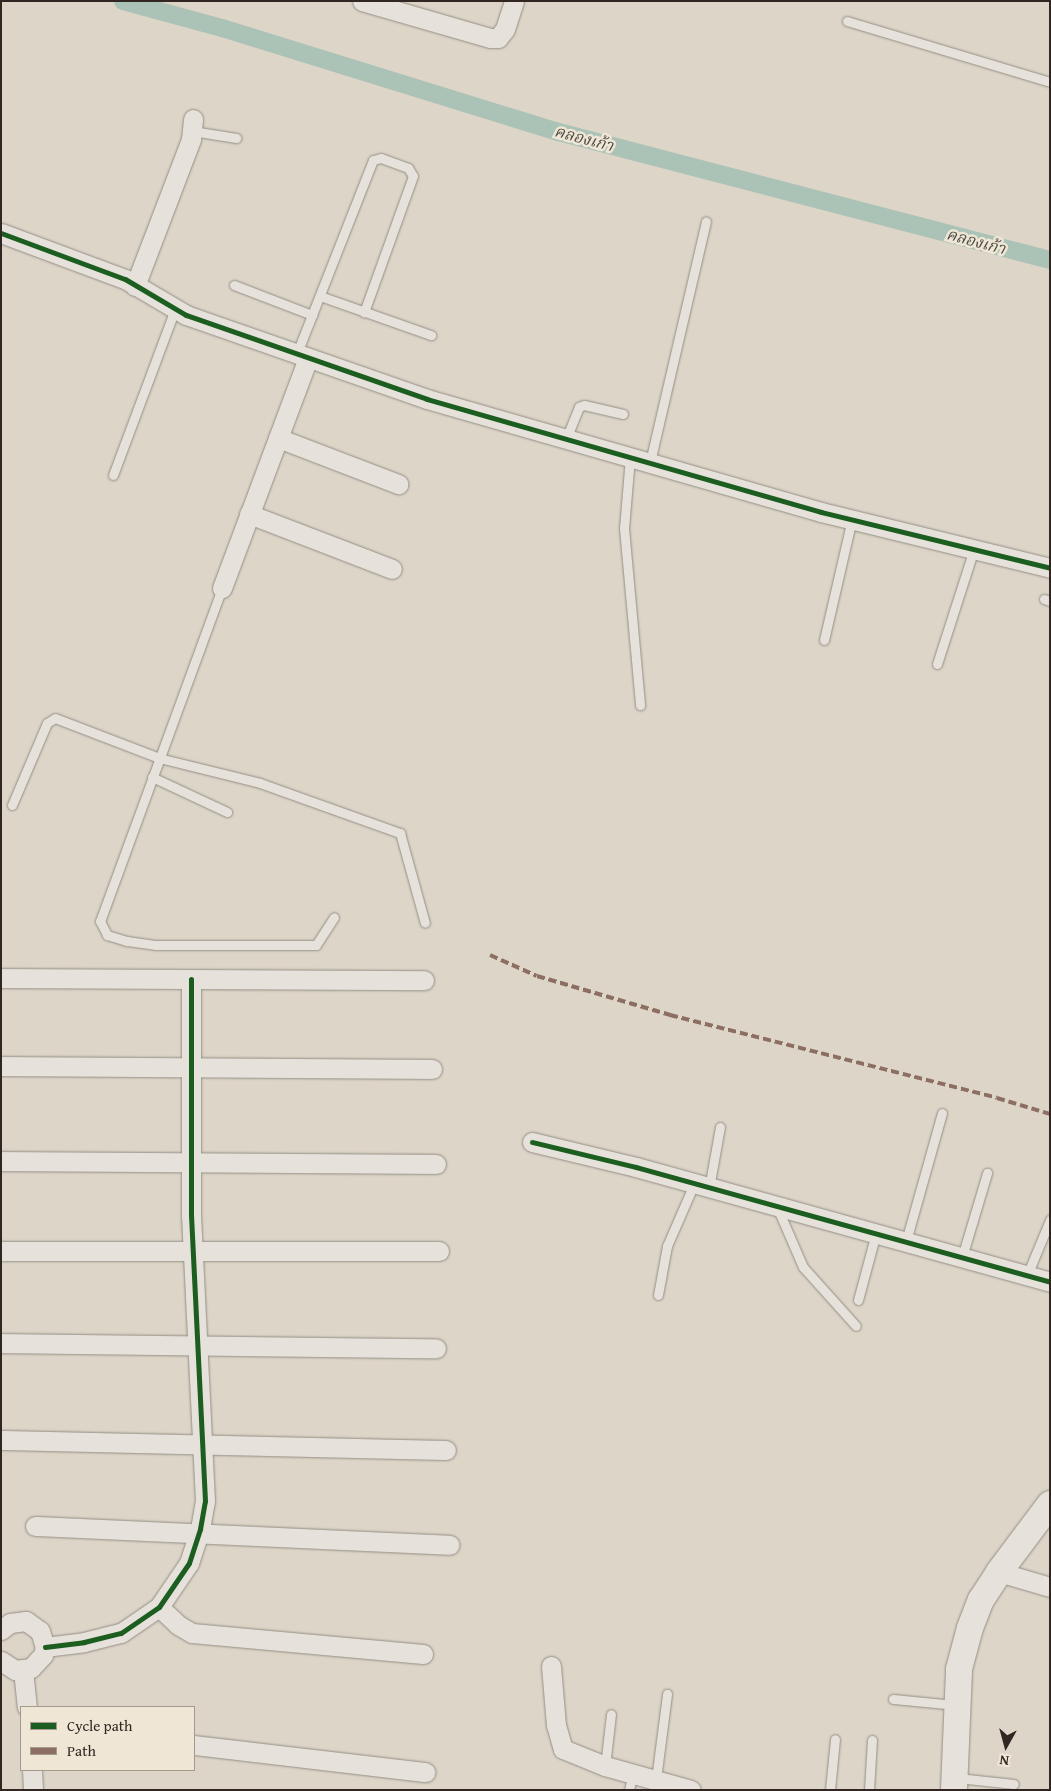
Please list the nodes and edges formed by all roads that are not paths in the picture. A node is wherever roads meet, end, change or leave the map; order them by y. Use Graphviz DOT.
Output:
graph roads {
  1 [pos="362,1"];
  2 [pos="514,1"];
  3 [pos="847,21"];
  4 [pos="1050,82"];
  5 [pos="192,125"];
  6 [pos="236,138"];
  7 [pos="706,221"];
  8 [pos="1,233"];
  9 [pos="234,285"];
  10 [pos="135,286"];
  11 [pos="320,296"];
  12 [pos="175,309"];
  13 [pos="364,312"];
  14 [pos="312,315"];
  15 [pos="430,335"];
  16 [pos="302,355"];
  17 [pos="623,414"];
  18 [pos="278,438"];
  19 [pos="566,439"];
  20 [pos="630,457"];
  21 [pos="650,462"];
  22 [pos="113,475"];
  23 [pos="398,484"];
  24 [pos="249,514"];
  25 [pos="852,519"];
  26 [pos="974,549"];
  27 [pos="1050,568"];
  28 [pos="392,569"];
  29 [pos="222,588"];
  30 [pos="824,640"];
  31 [pos="937,664"];
  32 [pos="640,705"];
  33 [pos="159,758"];
  34 [pos="152,777"];
  35 [pos="12,805"];
  36 [pos="227,812"];
  37 [pos="334,917"];
  38 [pos="425,923"];
  39 [pos="1,978"];
  40 [pos="191,979"];
  41 [pos="424,980"];
  42 [pos="1,1066"];
  43 [pos="191,1067"];
  44 [pos="432,1069"];
  45 [pos="942,1113"];
  46 [pos="720,1127"];
  47 [pos="532,1142"];
  48 [pos="1,1161"];
  49 [pos="191,1162"];
  50 [pos="436,1164"];
  51 [pos="987,1173"];
  52 [pos="701,1186"];
  53 [pos="777,1207"];
  54 [pos="1050,1220"];
  55 [pos="876,1233"];
  56 [pos="906,1241"];
  57 [pos="1,1251"];
  58 [pos="192,1251"];
  59 [pos="439,1251"];
  60 [pos="962,1257"];
  61 [pos="1027,1275"];
  62 [pos="1050,1282"];
  63 [pos="658,1295"];
  64 [pos="858,1300"];
  65 [pos="856,1326"];
  66 [pos="1,1343"];
  67 [pos="197,1346"];
  68 [pos="436,1348"];
  69 [pos="1,1440"];
  70 [pos="202,1444"];
  71 [pos="446,1450"];
  72 [pos="1050,1504"];
  73 [pos="35,1526"];
  74 [pos="198,1534"];
  75 [pos="450,1545"];
  76 [pos="999,1572"];
  77 [pos="1050,1587"];
  78 [pos="159,1608"];
  79 [pos="1,1630"];
  80 [pos="45,1647"];
  81 [pos="423,1654"];
  82 [pos="1,1661"];
  83 [pos="551,1666"];
  84 [pos="23,1670"];
  85 [pos="666,1694"];
  86 [pos="893,1700"];
  87 [pos="958,1705"];
  88 [pos="27,1706"];
  89 [pos="610,1714"];
  90 [pos="834,1739"];
  91 [pos="872,1740"];
  92 [pos="195,1745"];
  93 [pos="605,1766"];
  94 [pos="32,1771"];
  95 [pos="425,1772"];
  96 [pos="656,1779"];
  97 [pos="631,1781"];
  98 [pos="954,1784"];
  99 [pos="1014,1784"];
  100 [pos="33,1790"];
  101 [pos="691,1790"];
  102 [pos="830,1790"];
  103 [pos="869,1790"];
  1 -- 2 [label="street"];
  3 -- 4 [label="lane"];
  5 -- 6 [label="lane"];
  5 -- 10 [label="street"];
  7 -- 21 [label="lane"];
  8 -- 10 [label="street"];
  9 -- 14 [label="lane"];
  10 -- 12 [label="street"];
  11 -- 13 [label="lane"];
  11 -- 13 [label="lane"];
  11 -- 14 [label="lane"];
  12 -- 16 [label="street"];
  12 -- 22 [label="lane"];
  13 -- 15 [label="lane"];
  14 -- 16 [label="lane"];
  16 -- 18 [label="street"];
  16 -- 19 [label="street"];
  17 -- 19 [label="lane"];
  18 -- 23 [label="street"];
  18 -- 24 [label="street"];
  19 -- 20 [label="street"];
  20 -- 21 [label="street"];
  20 -- 32 [label="lane"];
  21 -- 25 [label="street"];
  24 -- 28 [label="street"];
  24 -- 29 [label="street"];
  25 -- 26 [label="street"];
  25 -- 30 [label="lane"];
  26 -- 27 [label="street"];
  26 -- 31 [label="lane"];
  29 -- 33 [label="lane"];
  33 -- 34 [label="lane"];
  33 -- 35 [label="lane"];
  33 -- 38 [label="lane"];
  34 -- 36 [label="lane"];
  34 -- 37 [label="lane"];
  39 -- 40 [label="street"];
  40 -- 41 [label="street"];
  40 -- 43 [label="street"];
  42 -- 43 [label="street"];
  43 -- 44 [label="street"];
  43 -- 49 [label="street"];
  45 -- 56 [label="lane"];
  46 -- 52 [label="lane"];
  47 -- 52 [label="street"];
  48 -- 49 [label="street"];
  49 -- 50 [label="street"];
  49 -- 58 [label="street"];
  51 -- 60 [label="lane"];
  52 -- 53 [label="street"];
  52 -- 63 [label="lane"];
  53 -- 55 [label="street"];
  53 -- 65 [label="lane"];
  54 -- 61 [label="lane"];
  55 -- 56 [label="street"];
  55 -- 64 [label="lane"];
  56 -- 60 [label="street"];
  57 -- 58 [label="street"];
  58 -- 59 [label="street"];
  58 -- 67 [label="street"];
  60 -- 61 [label="street"];
  61 -- 62 [label="street"];
  66 -- 67 [label="street"];
  67 -- 68 [label="street"];
  67 -- 70 [label="street"];
  69 -- 70 [label="street"];
  70 -- 71 [label="street"];
  70 -- 74 [label="street"];
  72 -- 76 [label="street"];
  73 -- 74 [label="street"];
  74 -- 75 [label="street"];
  74 -- 78 [label="street"];
  76 -- 77 [label="street"];
  76 -- 87 [label="street"];
  78 -- 80 [label="street"];
  78 -- 81 [label="street"];
  79 -- 80 [label="street"];
  80 -- 84 [label="street"];
  82 -- 84 [label="street"];
  83 -- 93 [label="street"];
  84 -- 88 [label="street"];
  85 -- 96 [label="lane"];
  86 -- 87 [label="lane"];
  87 -- 98 [label="street"];
  89 -- 93 [label="lane"];
  90 -- 102 [label="lane"];
  91 -- 103 [label="lane"];
  92 -- 95 [label="street"];
  93 -- 97 [label="street"];
  94 -- 100 [label="street"];
  96 -- 97 [label="street"];
  96 -- 101 [label="street"];
  98 -- 99 [label="lane"];
}
